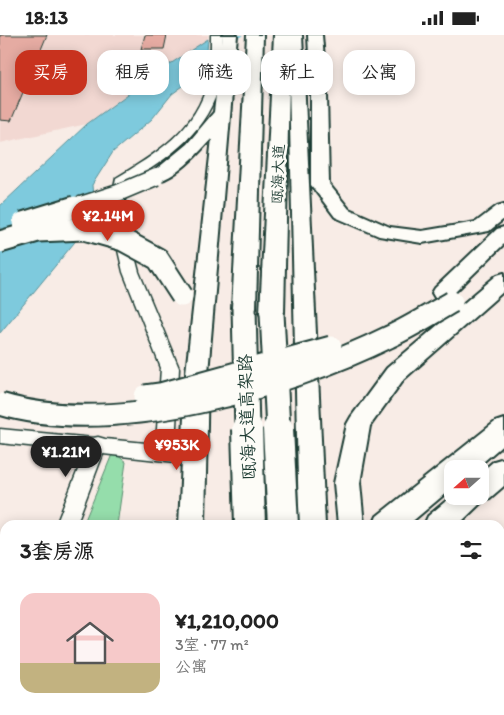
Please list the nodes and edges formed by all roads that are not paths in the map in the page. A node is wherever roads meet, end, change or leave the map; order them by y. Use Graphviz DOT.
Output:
graph roads {
  1 [pos="217,35"];
  2 [pos="230,35"];
  3 [pos="255,35"];
  4 [pos="282,35"];
  5 [pos="295,35"];
  6 [pos="315,35"];
  7 [pos="219,50"];
  8 [pos="226,50"];
  9 [pos="210,95"];
  10 [pos="222,95"];
  11 [pos="223,112"];
  12 [pos="504,210"];
  13 [pos="0,230"];
  14 [pos="504,233"];
  15 [pos="0,242"];
  16 [pos="504,250"];
  17 [pos="504,280"];
  18 [pos="447,297"];
  19 [pos="244,308"];
  20 [pos="272,313"];
  21 [pos="197,373"];
  22 [pos="0,391"];
  23 [pos="0,404"];
  24 [pos="504,429"];
  25 [pos="0,435"];
  26 [pos="98,444"];
  27 [pos="165,452"];
  28 [pos="194,456"];
  29 [pos="467,460"];
  30 [pos="504,469"];
  31 [pos="444,479"];
  32 [pos="489,482"];
  33 [pos="461,505"];
  34 [pos="68,520"];
  35 [pos="192,520"];
  36 [pos="250,520"];
  37 [pos="285,520"];
  38 [pos="312,520"];
  39 [pos="351,520"];
  40 [pos="393,520"];
  41 [pos="444,520"];
  1 -- 7 [label="street"];
  2 -- 8 [label="main road"];
  3 -- 19 [label="highway, 瓯海大道"];
  4 -- 20 [label="highway, 瓯海大道"];
  5 -- 38 [label="main road"];
  6 -- 12 [label="main road"];
  9 -- 27 [label="street"];
  10 -- 11 [label="main road"];
  11 -- 13 [label="main road, bridge"];
  11 -- 21 [label="main road"];
  14 -- 18 [label="main road"];
  15 -- 21 [label="main road, bridge"];
  16 -- 18 [label="main road"];
  17 -- 39 [label="main road"];
  18 -- 22 [label="main road, bridge"];
  18 -- 23 [label="main road, bridge"];
  19 -- 36 [label="highway, 瓯海大道高架路, bridge"];
  20 -- 37 [label="highway, 瓯海大道高架路, bridge"];
  21 -- 28 [label="main road"];
  24 -- 29 [label="highway"];
  25 -- 26 [label="street"];
  26 -- 27 [label="street"];
  26 -- 34 [label="street"];
  27 -- 28 [label="street"];
  28 -- 35 [label="main road"];
  30 -- 32 [label="highway"];
  31 -- 40 [label="highway"];
  33 -- 41 [label="highway"];
}
